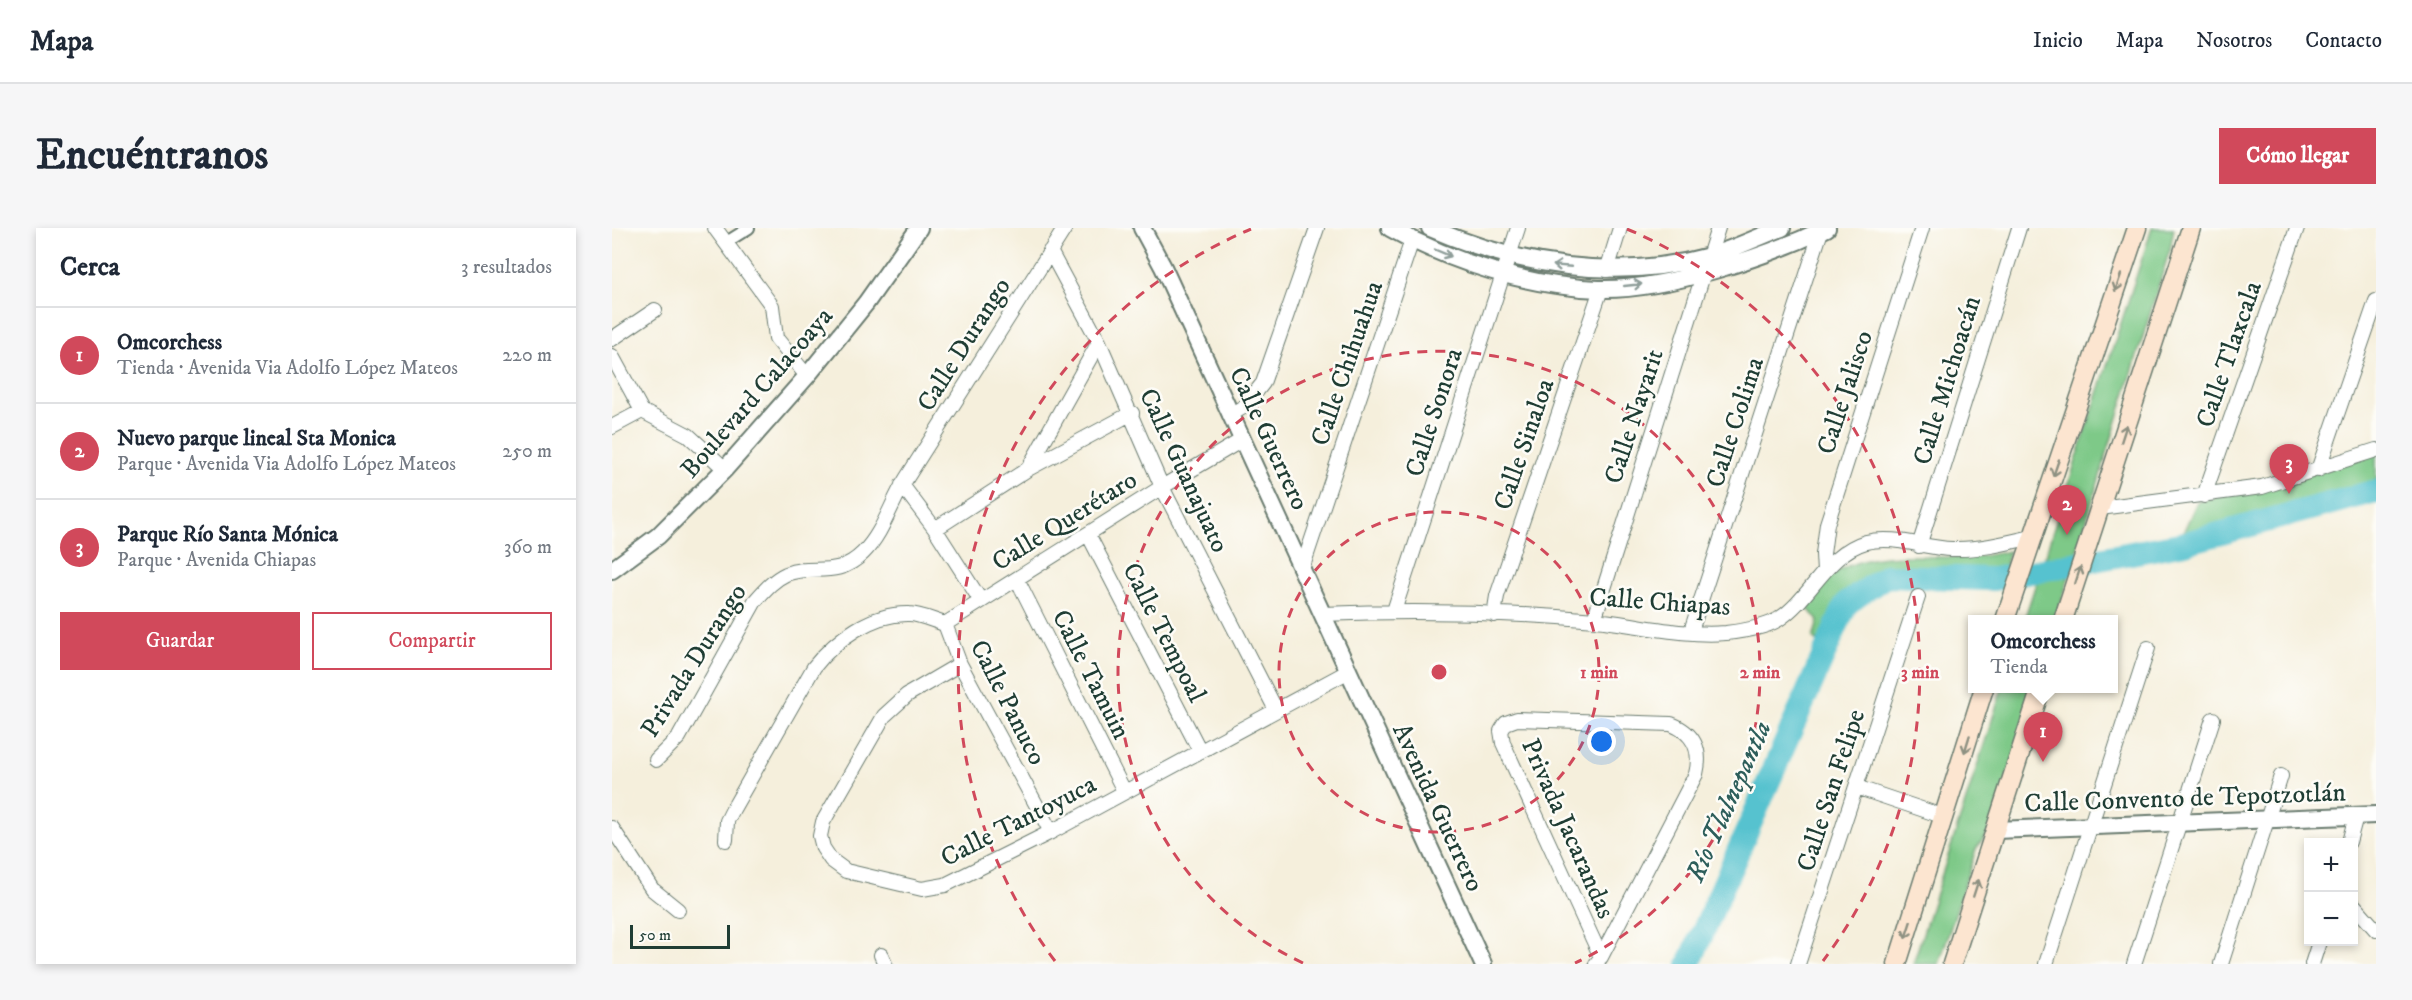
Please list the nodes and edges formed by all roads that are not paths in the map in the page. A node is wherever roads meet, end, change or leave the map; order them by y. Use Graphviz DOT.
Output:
graph roads {
  1 [pos="715,228"];
  2 [pos="749,228"];
  3 [pos="919,228"];
  4 [pos="1065,228"];
  5 [pos="1142,228"];
  6 [pos="1317,228"];
  7 [pos="1390,228"];
  8 [pos="1430,228"];
  9 [pos="1518,228"];
  10 [pos="1620,228"];
  11 [pos="1718,228"];
  12 [pos="1782,228"];
  13 [pos="1922,228"];
  14 [pos="2019,228"];
  15 [pos="2137,228"];
  16 [pos="2297,228"];
  17 [pos="1823,229"];
  18 [pos="2188,231"];
  19 [pos="1412,240"];
  20 [pos="725,243"];
  21 [pos="1050,251"];
  22 [pos="1710,256"];
  23 [pos="1509,257"];
  24 [pos="1606,270"];
  25 [pos="1503,273"];
  26 [pos="1703,274"];
  27 [pos="1601,289"];
  28 [pos="2376,301"];
  29 [pos="655,310"];
  30 [pos="612,339"];
  31 [pos="1099,342"];
  32 [pos="612,356"];
  33 [pos="807,376"];
  34 [pos="642,411"];
  35 [pos="1132,413"];
  36 [pos="1230,415"];
  37 [pos="612,427"];
  38 [pos="1242,440"];
  39 [pos="2376,450"];
  40 [pos="725,469"];
  41 [pos="1028,469"];
  42 [pos="2318,470"];
  43 [pos="902,485"];
  44 [pos="1162,486"];
  45 [pos="2204,496"];
  46 [pos="2100,508"];
  47 [pos="935,529"];
  48 [pos="1088,534"];
  49 [pos="2032,537"];
  50 [pos="1919,546"];
  51 [pos="1302,568"];
  52 [pos="612,570"];
  53 [pos="1824,572"];
  54 [pos="1017,579"];
  55 [pos="1918,597"];
  56 [pos="981,601"];
  57 [pos="1394,611"];
  58 [pos="2066,611"];
  59 [pos="1322,614"];
  60 [pos="1494,615"];
  61 [pos="2007,615"];
  62 [pos="1594,620"];
  63 [pos="945,624"];
  64 [pos="1691,631"];
  65 [pos="2148,648"];
  66 [pos="960,664"];
  67 [pos="1349,671"];
  68 [pos="1982,693"];
  69 [pos="2039,693"];
  70 [pos="1276,710"];
  71 [pos="2213,719"];
  72 [pos="1200,751"];
  73 [pos="656,760"];
  74 [pos="2281,776"];
  75 [pos="1856,787"];
  76 [pos="1124,791"];
  77 [pos="2376,815"];
  78 [pos="2356,816"];
  79 [pos="1945,817"];
  80 [pos="2268,819"];
  81 [pos="2180,824"];
  82 [pos="2090,827"];
  83 [pos="612,828"];
  84 [pos="1995,830"];
  85 [pos="1051,832"];
  86 [pos="2350,838"];
  87 [pos="726,840"];
  88 [pos="678,910"];
  89 [pos="2358,910"];
  90 [pos="2376,930"];
  91 [pos="2318,946"];
  92 [pos="1599,960"];
  93 [pos="1483,964"];
  94 [pos="1798,964"];
  95 [pos="1897,964"];
  96 [pos="1952,964"];
  97 [pos="2046,964"];
  98 [pos="2134,964"];
  99 [pos="2221,964"];
  100 [pos="2312,964"];
  1 -- 20 [label="street"];
  2 -- 20 [label="street"];
  3 -- 33 [label="street, Boulevard Calacoaya"];
  4 -- 21 [label="street, Calle Durango"];
  5 -- 36 [label="street, Calle Guerrero"];
  6 -- 36 [label="street"];
  7 -- 19 [label="street"];
  8 -- 23 [label="street"];
  9 -- 23 [label="street, Calle Sonora"];
  10 -- 24 [label="street"];
  11 -- 22 [label="street, Calle Nayarit"];
  12 -- 22 [label="street"];
  13 -- 53 [label="street, Calle Jalisco"];
  14 -- 50 [label="street, Calle Michoacán"];
  15 -- 49 [label="main road, one-way"];
  16 -- 45 [label="street, Calle Tlaxcala"];
  17 -- 26 [label="street"];
  17 -- 64 [label="street, Calle Colima"];
  46 -- 18 [label="main road, one-way"];
  19 -- 25 [label="street, one-way"];
  19 -- 51 [label="street, Calle Chihuahua"];
  20 -- 33 [label="street"];
  21 -- 31 [label="street, Calle Guanajuato"];
  21 -- 43 [label="street, Calle Durango"];
  22 -- 24 [label="street"];
  22 -- 26 [label="street, Calle Nayarit"];
  24 -- 23 [label="street, one-way"];
  23 -- 25 [label="street, Calle Sonora"];
  25 -- 27 [label="street"];
  25 -- 57 [label="street, Calle Sonora"];
  27 -- 26 [label="street, one-way"];
  26 -- 62 [label="street, Calle Nayarit"];
  27 -- 60 [label="street, Calle Sinaloa"];
  28 -- 42 [label="street"];
  29 -- 30 [label="street"];
  31 -- 35 [label="street, Calle Guanajuato"];
  31 -- 41 [label="street"];
  32 -- 34 [label="street"];
  33 -- 40 [label="street, Boulevard Calacoaya"];
  34 -- 37 [label="street"];
  34 -- 40 [label="street"];
  35 -- 41 [label="street"];
  35 -- 44 [label="street, Calle Guanajuato"];
  36 -- 38 [label="street, Calle Guerrero"];
  38 -- 44 [label="street, Calle Querétaro"];
  38 -- 51 [label="street, Calle Guerrero"];
  39 -- 42 [label="street"];
  40 -- 52 [label="street, Boulevard Calacoaya"];
  41 -- 47 [label="street"];
  42 -- 45 [label="street"];
  43 -- 47 [label="street"];
  43 -- 73 [label="street, Privada Durango"];
  44 -- 48 [label="street, Calle Querétaro"];
  44 -- 70 [label="street, Calle Guanajuato"];
  45 -- 46 [label="street"];
  58 -- 46 [label="main road, one-way"];
  47 -- 56 [label="street"];
  48 -- 54 [label="street, Calle Querétaro"];
  48 -- 72 [label="street, Calle Tempoal"];
  49 -- 50 [label="street, Calle Chiapas"];
  49 -- 61 [label="main road"];
  50 -- 53 [label="street, Calle Chiapas"];
  51 -- 59 [label="street, Calle Guerrero"];
  53 -- 64 [label="street, Calle Chiapas"];
  54 -- 56 [label="street, Calle Querétaro"];
  54 -- 76 [label="street, Calle Tamuin"];
  55 -- 75 [label="street, Calle San Felipe"];
  56 -- 63 [label="street, Calle Querétaro"];
  57 -- 59 [label="street, Calle Chiapas"];
  57 -- 60 [label="street, Calle Chiapas"];
  59 -- 67 [label="street, Calle Guerrero"];
  60 -- 62 [label="street, Calle Chiapas"];
  62 -- 64 [label="street, Calle Chiapas"];
  63 -- 66 [label="street, Calle Panuco"];
  63 -- 87 [label="street"];
  65 -- 82 [label="street"];
  66 -- 85 [label="street, Calle Panuco"];
  66 -- 85 [label="street, Calle Tantoyuca"];
  67 -- 70 [label="street, Calle Tantoyuca"];
  67 -- 93 [label="street, Avenida Guerrero"];
  68 -- 79 [label="main road, one-way"];
  69 -- 84 [label="main road"];
  70 -- 72 [label="street, Calle Tantoyuca"];
  71 -- 81 [label="street"];
  72 -- 76 [label="street, Calle Tantoyuca"];
  74 -- 80 [label="street"];
  75 -- 79 [label="street"];
  75 -- 94 [label="street, Calle San Felipe"];
  76 -- 85 [label="street, Calle Tantoyuca"];
  77 -- 78 [label="street, Calle Convento de Tepotzotlán"];
  78 -- 80 [label="street, Calle Convento de Tepotzotlán"];
  78 -- 86 [label="street"];
  79 -- 95 [label="main road, one-way"];
  80 -- 81 [label="street, Calle Convento de Tepotzotlán"];
  80 -- 99 [label="street"];
  81 -- 82 [label="street, Calle Convento de Tepotzotlán"];
  81 -- 98 [label="street"];
  82 -- 84 [label="street, Calle Convento de Tepotzotlán"];
  82 -- 97 [label="street"];
  83 -- 88 [label="street"];
  96 -- 84 [label="main road, one-way"];
  89 -- 90 [label="street"];
  91 -- 100 [label="street"];
  92 -- 92 [label="street, Privada Jacarandas"];
}
